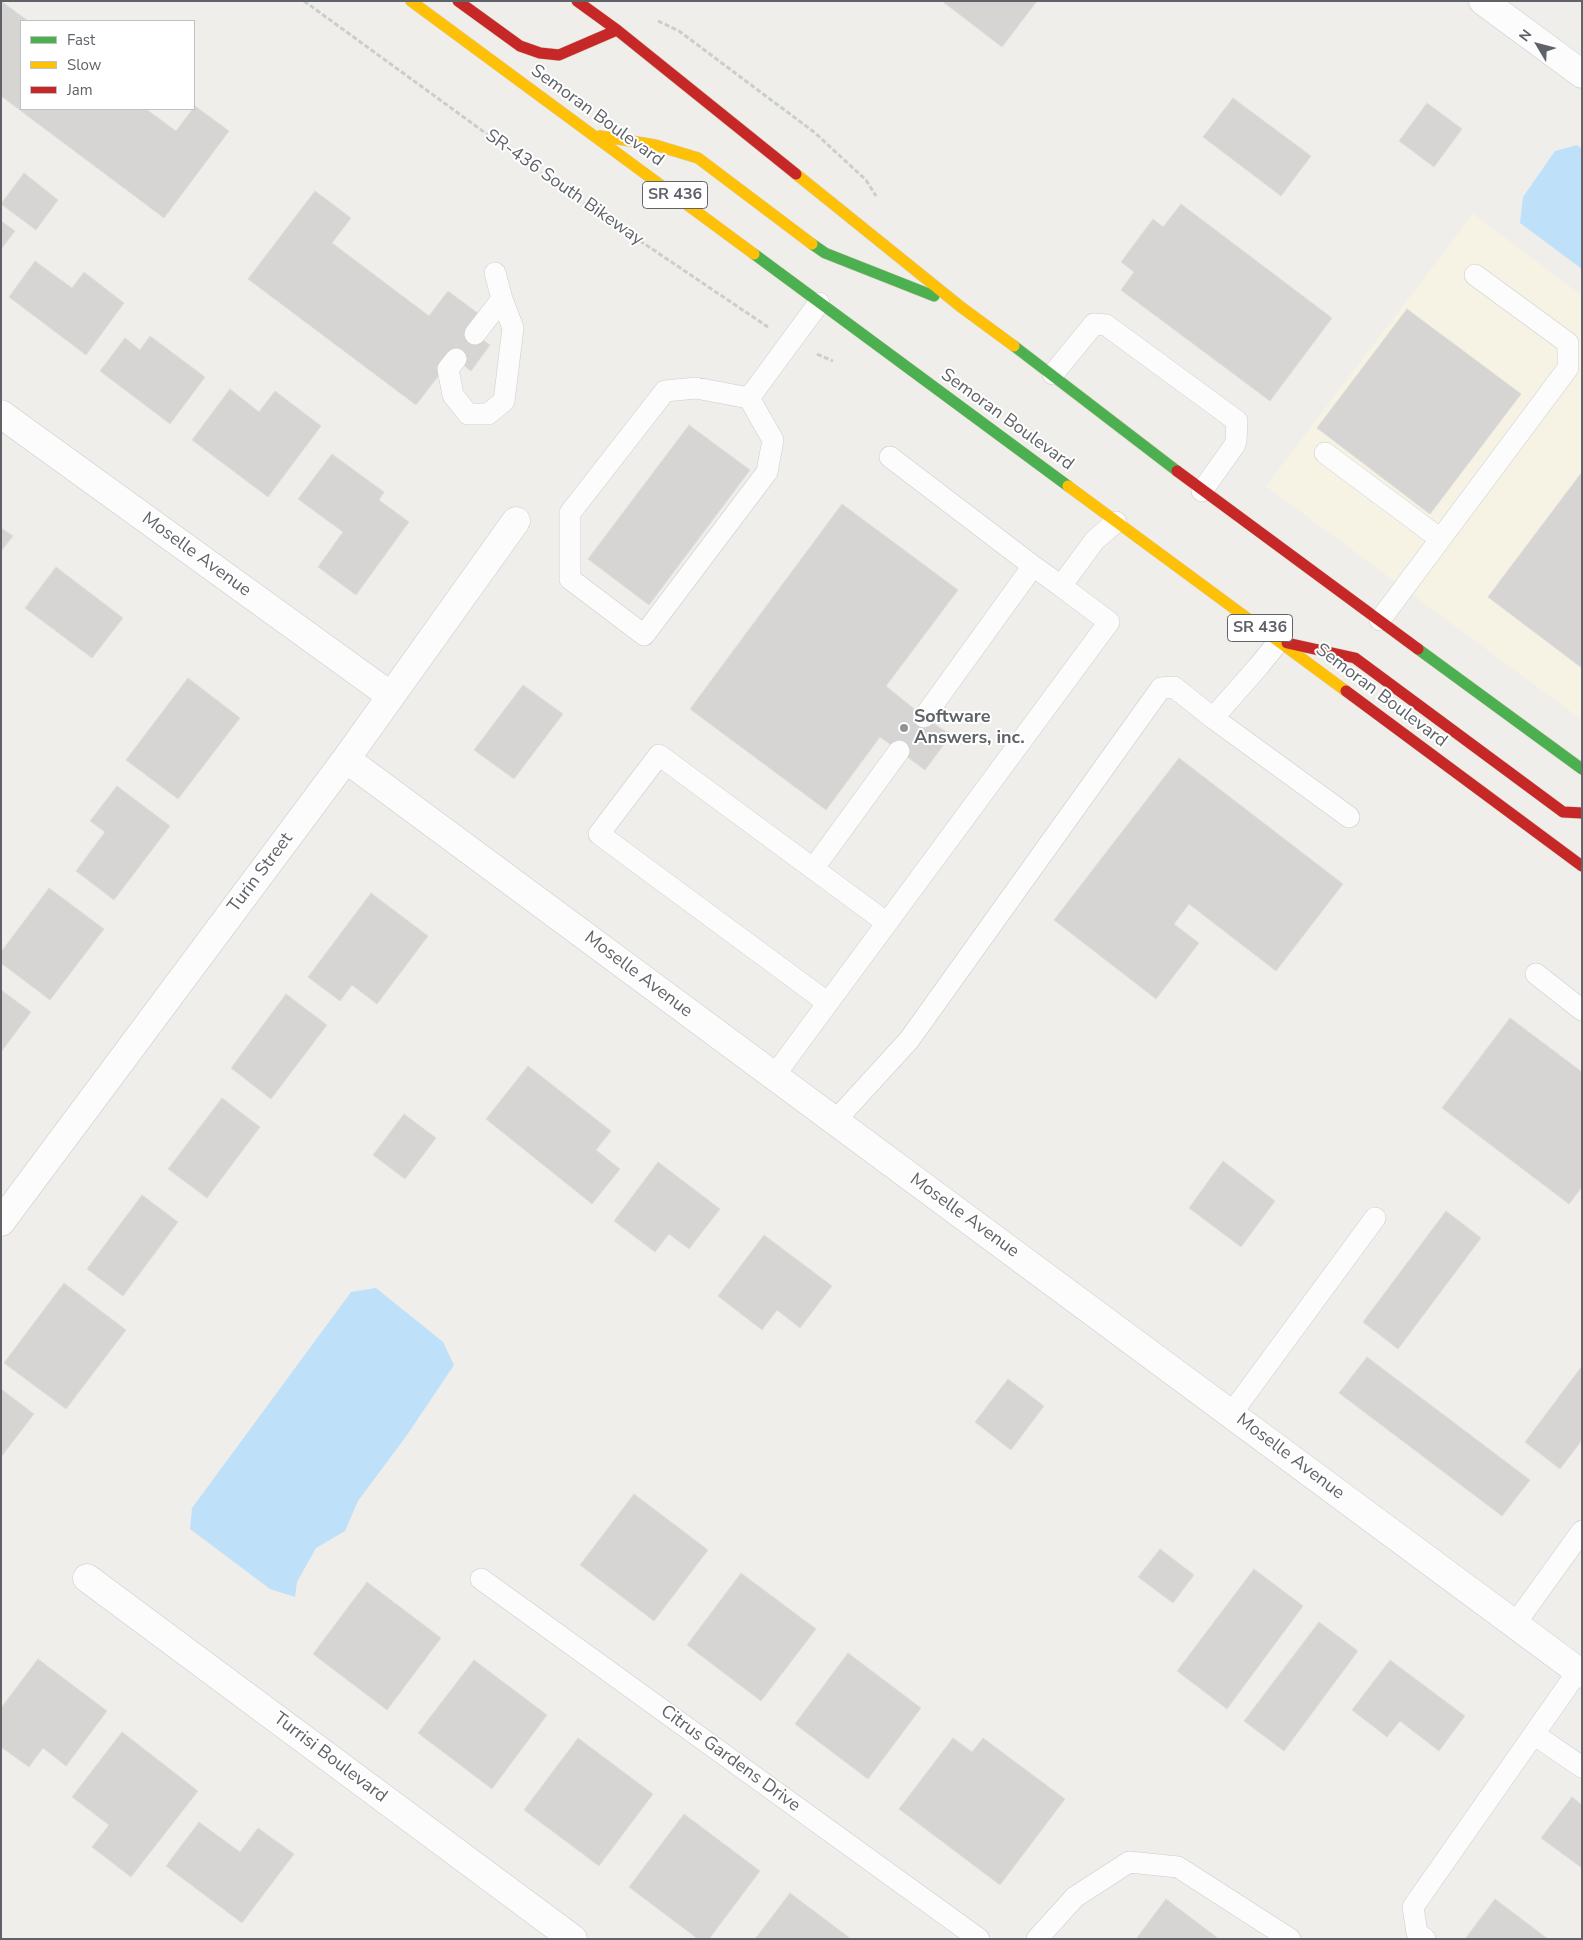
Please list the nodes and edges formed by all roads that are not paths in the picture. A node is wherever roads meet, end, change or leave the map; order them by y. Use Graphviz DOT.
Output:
graph roads {
  1 [pos="411,1"];
  2 [pos="458,1"];
  3 [pos="577,1"];
  4 [pos="1483,1"];
  5 [pos="617,30"];
  6 [pos="1582,74"];
  7 [pos="594,135"];
  8 [pos="495,273"];
  9 [pos="1475,275"];
  10 [pos="502,299"];
  11 [pos="819,303"];
  12 [pos="961,307"];
  13 [pos="475,334"];
  14 [pos="456,359"];
  15 [pos="1054,374"];
  16 [pos="749,398"];
  17 [pos="1,414"];
  18 [pos="1325,453"];
  19 [pos="890,457"];
  20 [pos="1202,490"];
  21 [pos="516,521"];
  22 [pos="1116,522"];
  23 [pos="1440,538"];
  24 [pos="1034,566"];
  25 [pos="1061,586"];
  26 [pos="1380,620"];
  27 [pos="1278,641"];
  28 [pos="391,696"];
  29 [pos="924,717"];
  30 [pos="1213,718"];
  31 [pos="899,751"];
  32 [pos="346,759"];
  33 [pos="1582,769"];
  34 [pos="1582,813"];
  35 [pos="1349,817"];
  36 [pos="1582,866"];
  37 [pos="813,869"];
  38 [pos="887,923"];
  39 [pos="1536,974"];
  40 [pos="828,1003"];
  41 [pos="1582,1010"];
  42 [pos="774,1076"];
  43 [pos="835,1121"];
  44 [pos="1375,1218"];
  45 [pos="1,1222"];
  46 [pos="1231,1414"];
  47 [pos="1582,1531"];
  48 [pos="87,1578"];
  49 [pos="481,1579"];
  50 [pos="1515,1624"];
  51 [pos="1580,1672"];
  52 [pos="1535,1735"];
  53 [pos="1582,1767"];
  54 [pos="573,1939"];
  55 [pos="979,1939"];
  56 [pos="1038,1939"];
  57 [pos="1290,1939"];
  58 [pos="1425,1939"];
  1 -- 7 [label="main road, Semoran Boulevard / SR 436"];
  2 -- 5 [label="main road"];
  3 -- 5 [label="main road"];
  4 -- 6 [label="street"];
  5 -- 12 [label="main road"];
  7 -- 11 [label="main road, Semoran Boulevard / SR 436"];
  7 -- 12 [label="main road"];
  8 -- 10 [label="lane"];
  9 -- 23 [label="lane"];
  10 -- 13 [label="lane"];
  10 -- 14 [label="lane"];
  11 -- 16 [label="lane"];
  11 -- 22 [label="main road, Semoran Boulevard / SR 436"];
  12 -- 15 [label="main road"];
  15 -- 20 [label="main road"];
  15 -- 20 [label="lane"];
  16 -- 16 [label="lane"];
  17 -- 28 [label="street, Moselle Avenue"];
  18 -- 23 [label="lane"];
  19 -- 24 [label="lane"];
  20 -- 26 [label="main road"];
  21 -- 28 [label="street, Turin Street"];
  22 -- 25 [label="lane"];
  22 -- 27 [label="main road, Semoran Boulevard / SR 436"];
  23 -- 26 [label="lane"];
  24 -- 25 [label="lane"];
  24 -- 29 [label="lane"];
  25 -- 38 [label="lane"];
  26 -- 33 [label="main road"];
  27 -- 30 [label="lane"];
  27 -- 34 [label="main road"];
  27 -- 36 [label="main road, Semoran Boulevard / SR 436"];
  28 -- 32 [label="street, Turin Street"];
  30 -- 35 [label="lane"];
  30 -- 43 [label="lane"];
  31 -- 37 [label="lane"];
  32 -- 42 [label="street, Moselle Avenue"];
  32 -- 45 [label="street, Turin Street"];
  37 -- 38 [label="lane"];
  37 -- 40 [label="lane"];
  38 -- 40 [label="lane"];
  39 -- 41 [label="lane"];
  40 -- 42 [label="lane"];
  42 -- 43 [label="street, Moselle Avenue"];
  43 -- 46 [label="street, Moselle Avenue"];
  44 -- 46 [label="lane"];
  46 -- 50 [label="street, Moselle Avenue"];
  47 -- 50 [label="lane"];
  48 -- 54 [label="street, Turrisi Boulevard"];
  49 -- 55 [label="lane, Citrus Gardens Drive"];
  50 -- 51 [label="street, Moselle Avenue"];
  51 -- 52 [label="lane"];
  52 -- 53 [label="lane"];
  52 -- 58 [label="lane"];
  56 -- 57 [label="lane"];
}
